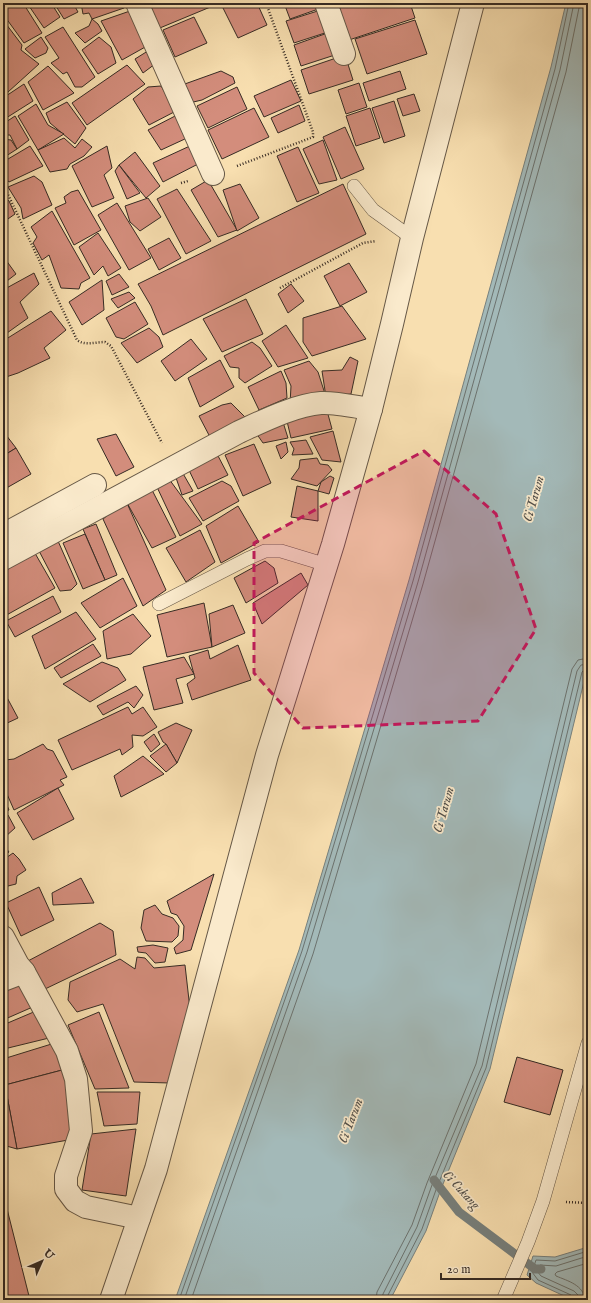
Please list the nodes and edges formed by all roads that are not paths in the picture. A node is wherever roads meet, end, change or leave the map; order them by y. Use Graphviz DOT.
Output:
graph roads {
  1 [pos="137,3"];
  2 [pos="326,3"];
  3 [pos="473,3"];
  4 [pos="344,54"];
  5 [pos="213,174"];
  6 [pos="354,186"];
  7 [pos="411,241"];
  8 [pos="371,409"];
  9 [pos="95,485"];
  10 [pos="3,535"];
  11 [pos="3,559"];
  12 [pos="327,565"];
  13 [pos="159,604"];
  14 [pos="3,936"];
  15 [pos="24,972"];
  16 [pos="3,980"];
  17 [pos="588,1044"];
  18 [pos="139,1218"];
  19 [pos="111,1300"];
  20 [pos="503,1300"];
  1 -- 5 [label="street"];
  2 -- 4 [label="street"];
  3 -- 7 [label="street"];
  6 -- 7 [label="lane"];
  7 -- 8 [label="street"];
  8 -- 11 [label="street"];
  8 -- 12 [label="street"];
  9 -- 10 [label="street"];
  12 -- 13 [label="lane"];
  12 -- 18 [label="street"];
  14 -- 15 [label="street"];
  15 -- 16 [label="street"];
  15 -- 18 [label="street"];
  17 -- 20 [label="lane"];
  18 -- 19 [label="street"];
}
